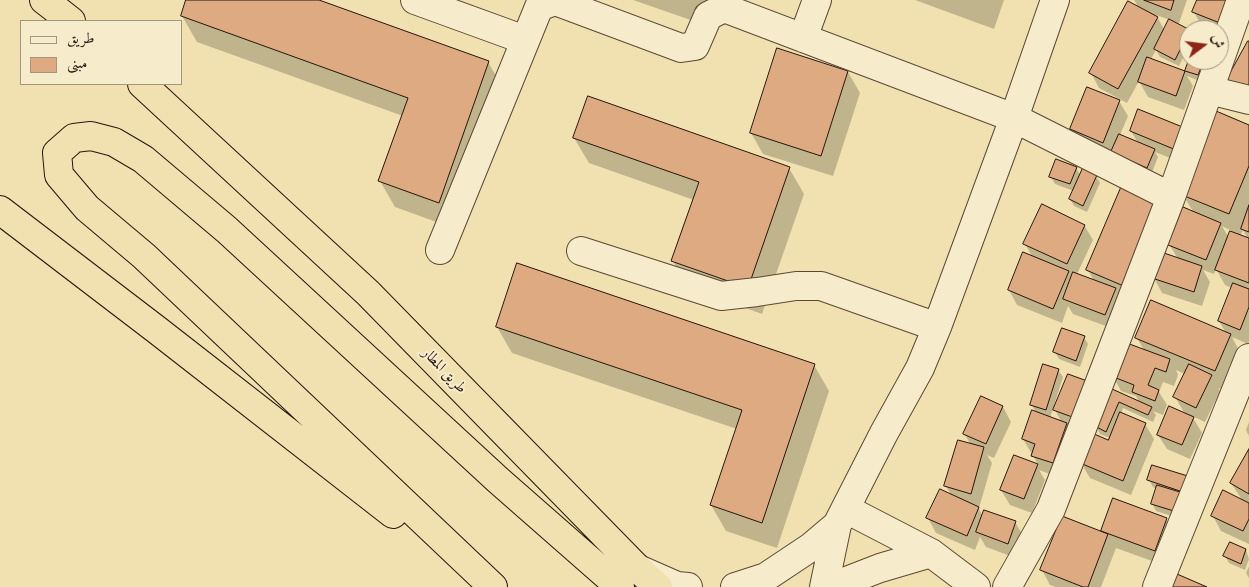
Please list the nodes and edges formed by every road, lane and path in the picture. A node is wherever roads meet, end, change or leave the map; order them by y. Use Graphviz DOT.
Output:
graph roads {
  1 [pos="44,0"];
  2 [pos="414,0"];
  3 [pos="817,0"];
  4 [pos="1054,0"];
  5 [pos="1241,0"];
  6 [pos="70,20"];
  7 [pos="803,38"];
  8 [pos="525,40"];
  9 [pos="143,85"];
  10 [pos="1209,90"];
  11 [pos="1249,100"];
  12 [pos="1014,118"];
  13 [pos="1171,197"];
  14 [pos="0,210"];
  15 [pos="440,250"];
  16 [pos="581,251"];
  17 [pos="937,327"];
  18 [pos="1249,358"];
  19 [pos="842,517"];
  20 [pos="931,553"];
  21 [pos="628,577"];
  22 [pos="487,587"];
  23 [pos="493,587"];
  24 [pos="658,587"];
  25 [pos="688,587"];
  26 [pos="734,587"];
  27 [pos="824,587"];
  28 [pos="830,587"];
  29 [pos="976,587"];
  30 [pos="1007,587"];
  31 [pos="1157,587"];
  1 -- 6 [label="highway"];
  2 -- 8 [label="street"];
  3 -- 7 [label="street"];
  4 -- 12 [label="street"];
  5 -- 10 [label="street"];
  7 -- 8 [label="street"];
  7 -- 12 [label="street"];
  8 -- 15 [label="street"];
  9 -- 21 [label="highway, طريق المطار"];
  10 -- 11 [label="street"];
  10 -- 13 [label="street"];
  12 -- 13 [label="street"];
  12 -- 17 [label="street"];
  13 -- 30 [label="street"];
  14 -- 22 [label="highway"];
  16 -- 17 [label="street"];
  17 -- 19 [label="street"];
  18 -- 31 [label="street"];
  19 -- 20 [label="street"];
  19 -- 26 [label="street"];
  19 -- 27 [label="street"];
  20 -- 28 [label="street"];
  20 -- 29 [label="street"];
  21 -- 23 [label="highway"];
  21 -- 24 [label="highway, طريق المطار"];
  21 -- 25 [label="street"];
}
